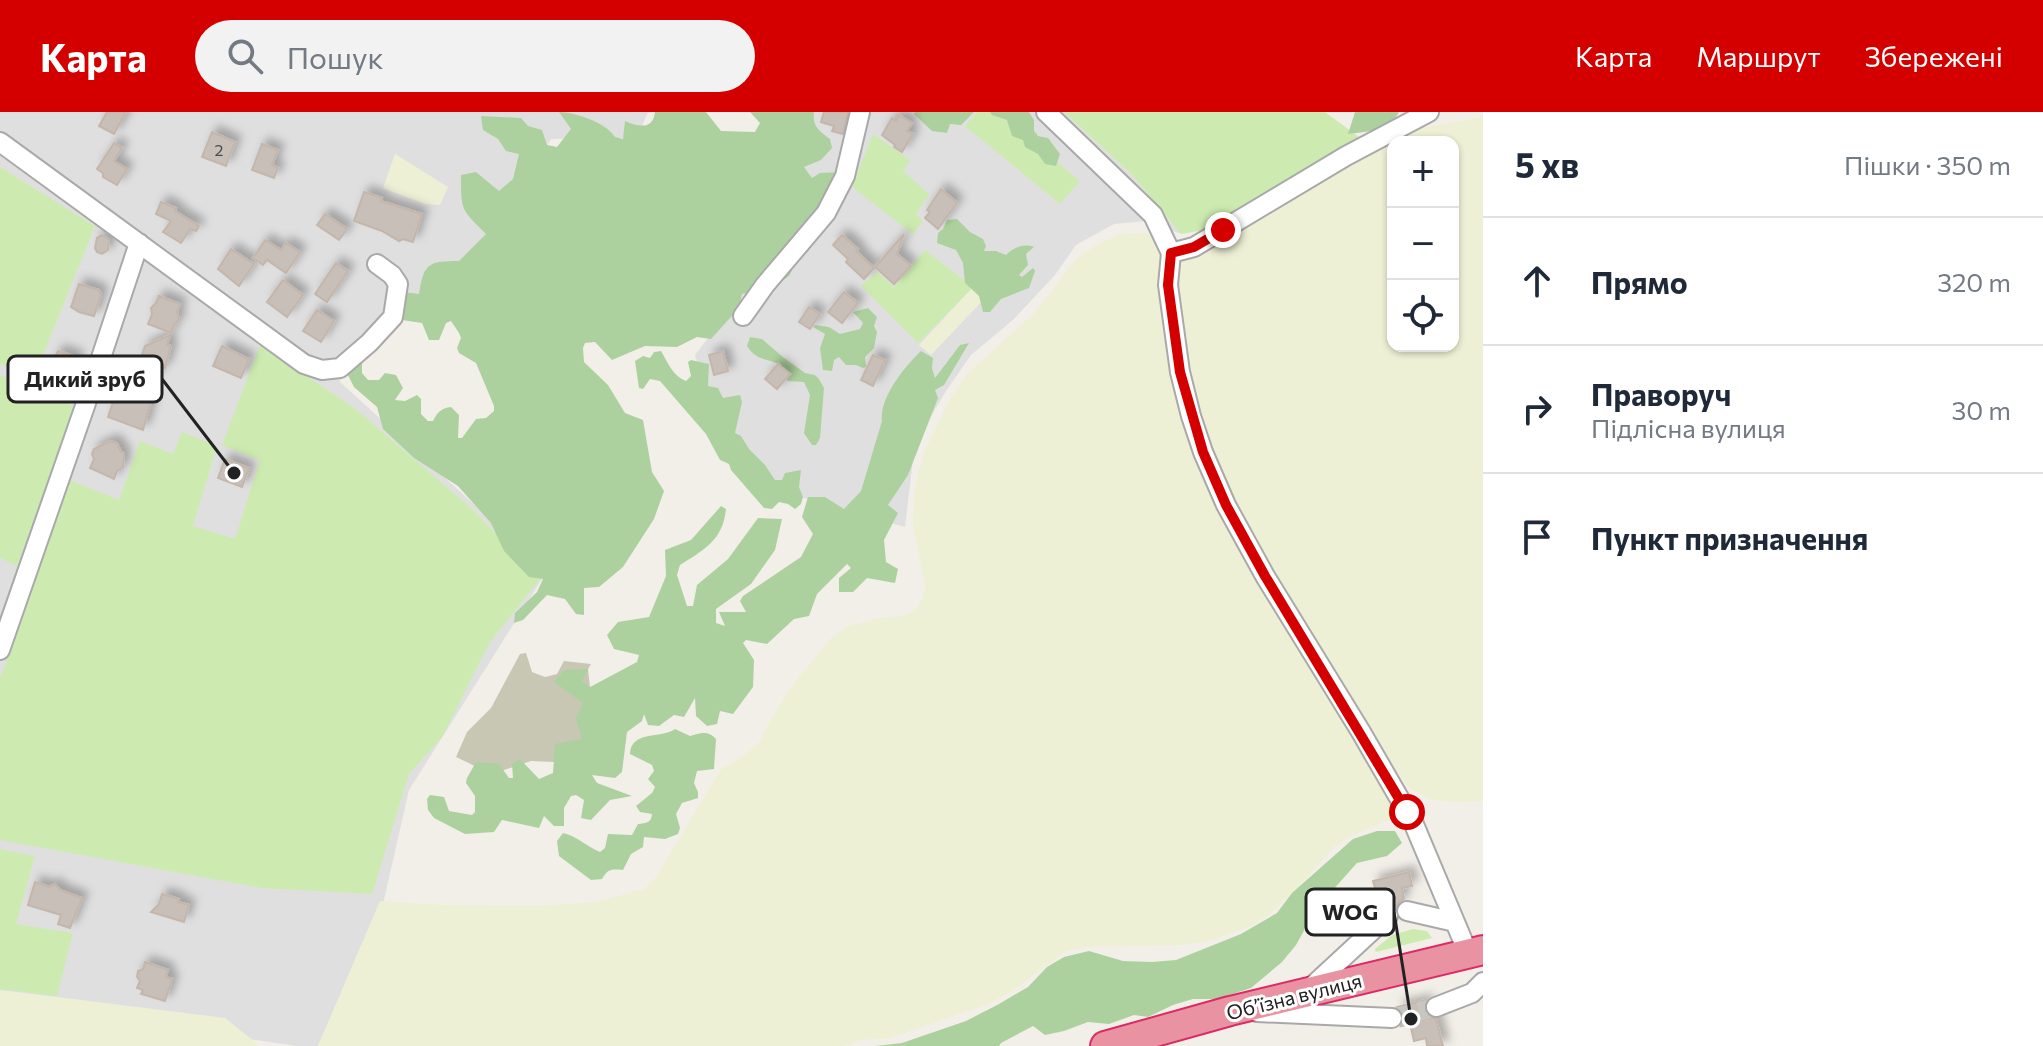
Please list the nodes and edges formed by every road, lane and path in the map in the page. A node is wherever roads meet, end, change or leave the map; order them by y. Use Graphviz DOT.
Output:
graph roads {
  1 [pos="860,112"];
  2 [pos="1046,112"];
  3 [pos="1423,113"];
  4 [pos="0,142"];
  5 [pos="139,243"];
  6 [pos="1171,253"];
  7 [pos="377,264"];
  8 [pos="743,316"];
  9 [pos="0,650"];
  10 [pos="1407,911"];
  11 [pos="1388,916"];
  12 [pos="1455,922"];
  13 [pos="1476,952"];
  14 [pos="1483,982"];
  15 [pos="1307,992"];
  16 [pos="1436,1007"];
  17 [pos="1230,1011"];
  18 [pos="1392,1018"];
  19 [pos="1105,1046"];
  1 -- 8 [label="street"];
  2 -- 6 [label="street"];
  3 -- 6 [label="street"];
  4 -- 5 [label="street"];
  5 -- 7 [label="street"];
  5 -- 9 [label="street"];
  6 -- 12 [label="street"];
  10 -- 12 [label="street"];
  11 -- 15 [label="street"];
  12 -- 13 [label="street"];
  13 -- 15 [label="highway, Обʼїзна вулиця"];
  14 -- 16 [label="street"];
  15 -- 17 [label="highway, Обʼїзна вулиця"];
  17 -- 18 [label="street"];
  17 -- 19 [label="highway, Обʼїзна вулиця"];
}
